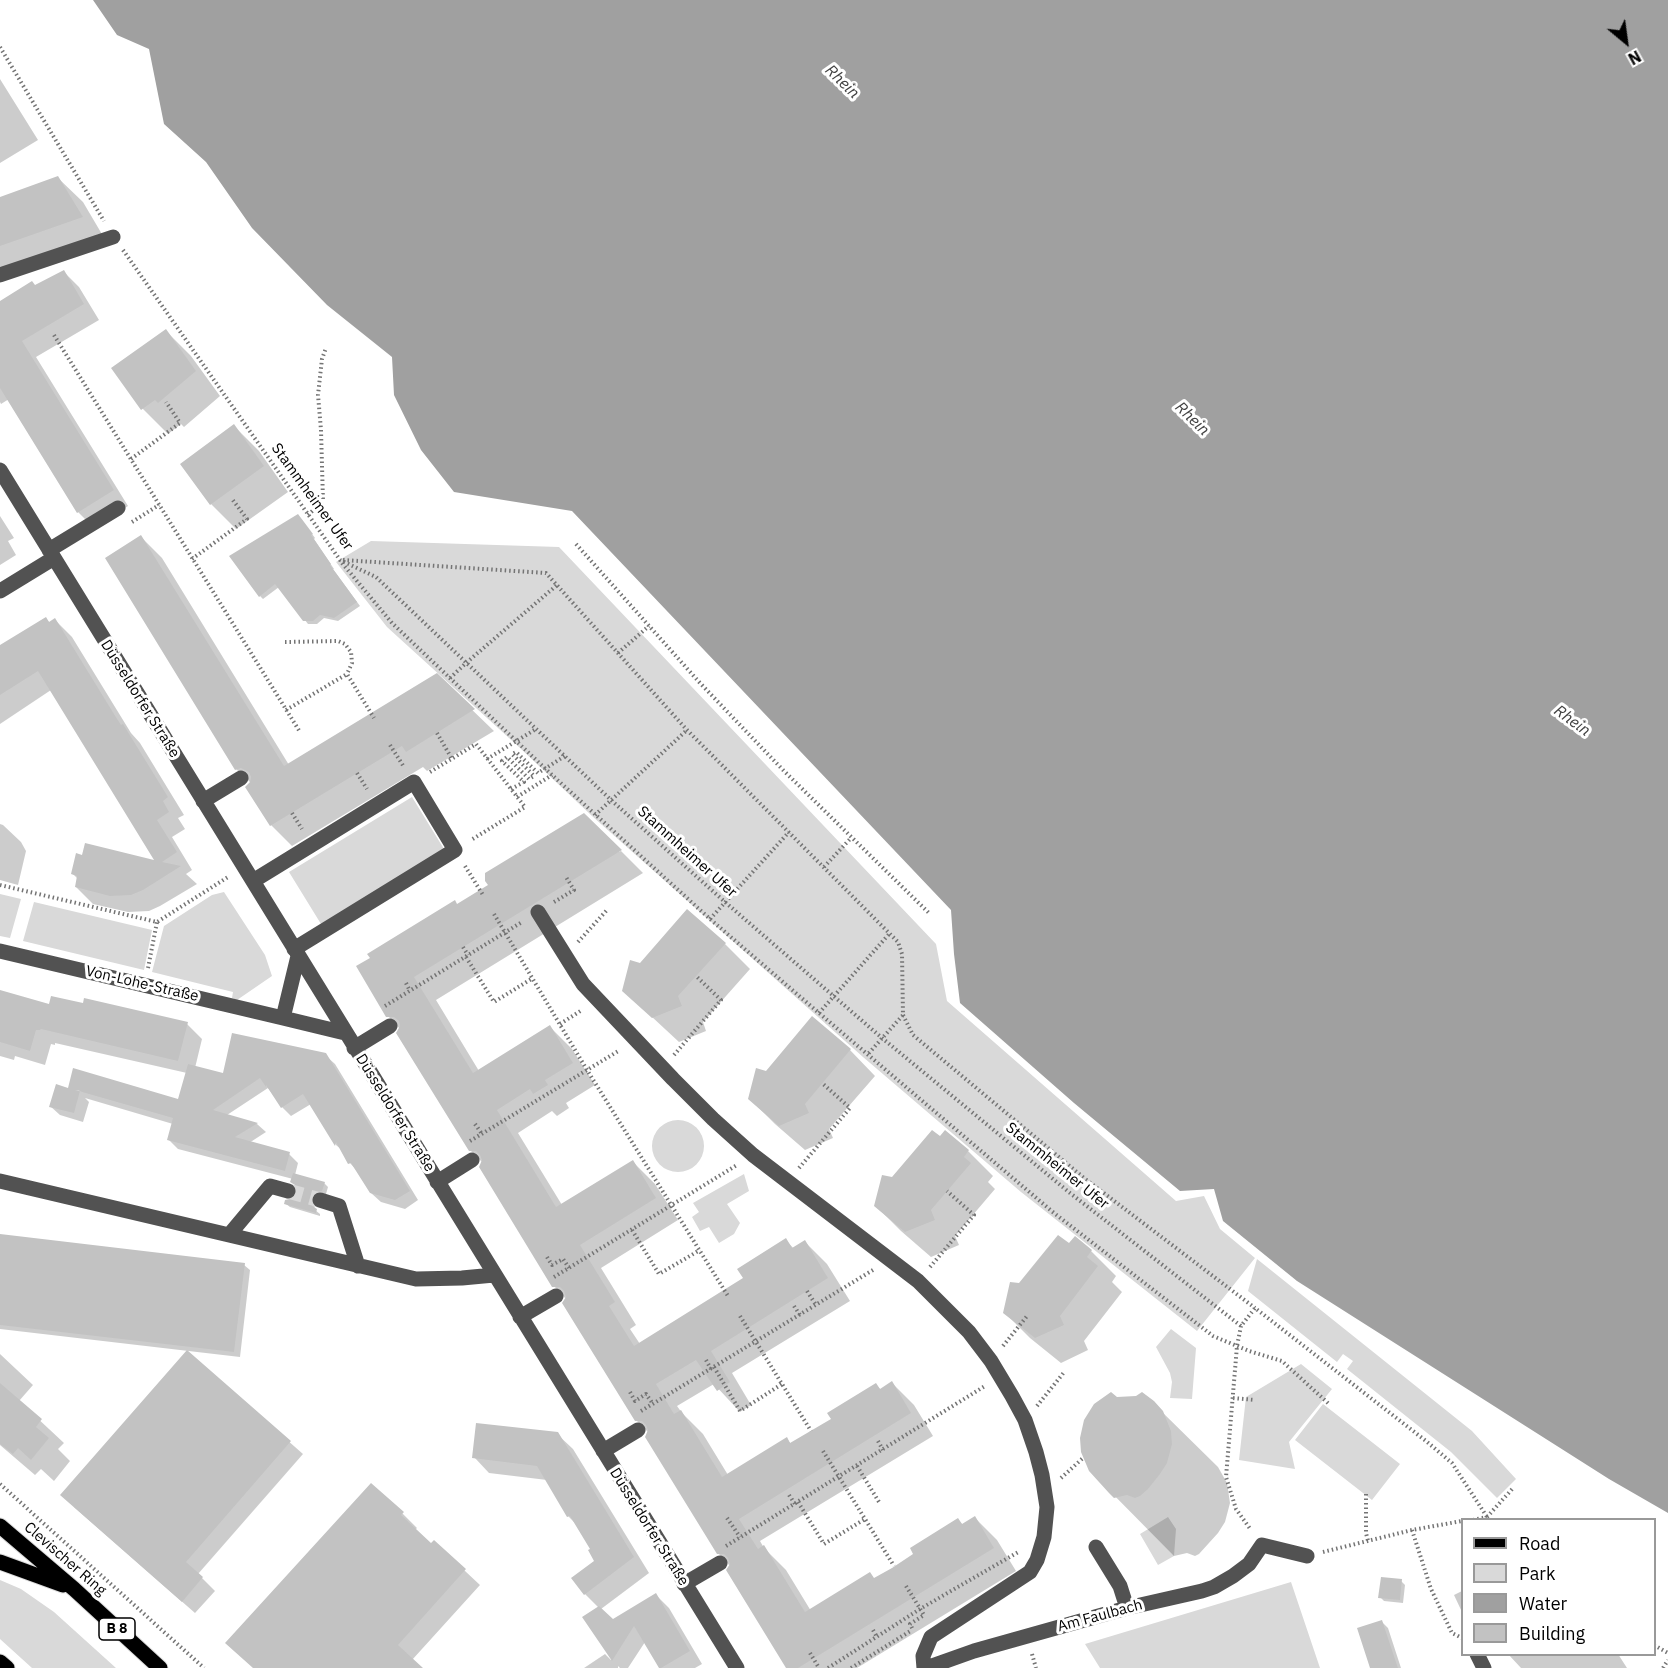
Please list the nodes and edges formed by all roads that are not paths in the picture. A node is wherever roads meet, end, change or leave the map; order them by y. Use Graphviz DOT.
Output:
graph roads {
  1 [pos="113,237"];
  2 [pos="0,275"];
  3 [pos="0,470"];
  4 [pos="118,508"];
  5 [pos="51,554"];
  6 [pos="0,591"];
  7 [pos="241,778"];
  8 [pos="203,801"];
  9 [pos="253,881"];
  10 [pos="538,912"];
  11 [pos="0,951"];
  12 [pos="296,952"];
  13 [pos="284,1018"];
  14 [pos="390,1026"];
  15 [pos="345,1032"];
  16 [pos="354,1047"];
  17 [pos="472,1160"];
  18 [pos="0,1181"];
  19 [pos="437,1182"];
  20 [pos="288,1191"];
  21 [pos="320,1200"];
  22 [pos="229,1235"];
  23 [pos="358,1266"];
  24 [pos="494,1275"];
  25 [pos="556,1296"];
  26 [pos="520,1317"];
  27 [pos="638,1430"];
  28 [pos="603,1451"];
  29 [pos="0,1526"];
  30 [pos="1096,1547"];
  31 [pos="1307,1556"];
  32 [pos="0,1562"];
  33 [pos="720,1563"];
  34 [pos="684,1584"];
  35 [pos="74,1589"];
  36 [pos="1127,1608"];
  37 [pos="134,1644"];
  38 [pos="0,1662"];
  39 [pos="7,1668"];
  40 [pos="141,1668"];
  41 [pos="160,1668"];
  42 [pos="737,1668"];
  43 [pos="925,1668"];
  1 -- 2 [label="street"];
  3 -- 5 [label="street, Düsseldorfer Straße"];
  4 -- 5 [label="street"];
  5 -- 6 [label="street"];
  5 -- 8 [label="street, Düsseldorfer Straße"];
  7 -- 8 [label="street"];
  8 -- 9 [label="street, Düsseldorfer Straße"];
  9 -- 12 [label="street, Düsseldorfer Straße"];
  9 -- 12 [label="street"];
  10 -- 43 [label="street"];
  11 -- 13 [label="street, Von-Lohe-Straße"];
  12 -- 13 [label="street"];
  12 -- 15 [label="street, Düsseldorfer Straße"];
  13 -- 15 [label="street, Von-Lohe-Straße"];
  14 -- 16 [label="street"];
  15 -- 16 [label="street, Düsseldorfer Straße"];
  16 -- 19 [label="street, Düsseldorfer Straße"];
  17 -- 19 [label="street"];
  18 -- 22 [label="street"];
  19 -- 24 [label="street, Düsseldorfer Straße"];
  20 -- 22 [label="street"];
  21 -- 23 [label="street"];
  22 -- 23 [label="street"];
  23 -- 24 [label="street"];
  24 -- 26 [label="street, Düsseldorfer Straße"];
  25 -- 26 [label="street"];
  26 -- 28 [label="street, Düsseldorfer Straße"];
  27 -- 28 [label="street"];
  28 -- 34 [label="street, Düsseldorfer Straße"];
  29 -- 35 [label="main road, Clevischer Ring / B 8"];
  30 -- 36 [label="street"];
  31 -- 36 [label="street, Am Faulbach"];
  32 -- 35 [label="main road"];
  33 -- 34 [label="street"];
  34 -- 42 [label="street, Düsseldorfer Straße"];
  35 -- 37 [label="main road, Clevischer Ring / B 8"];
  36 -- 43 [label="street, Am Faulbach"];
  37 -- 40 [label="main road"];
  37 -- 41 [label="main road, Clevischer Ring / B 8"];
  38 -- 39 [label="main road"];
}
